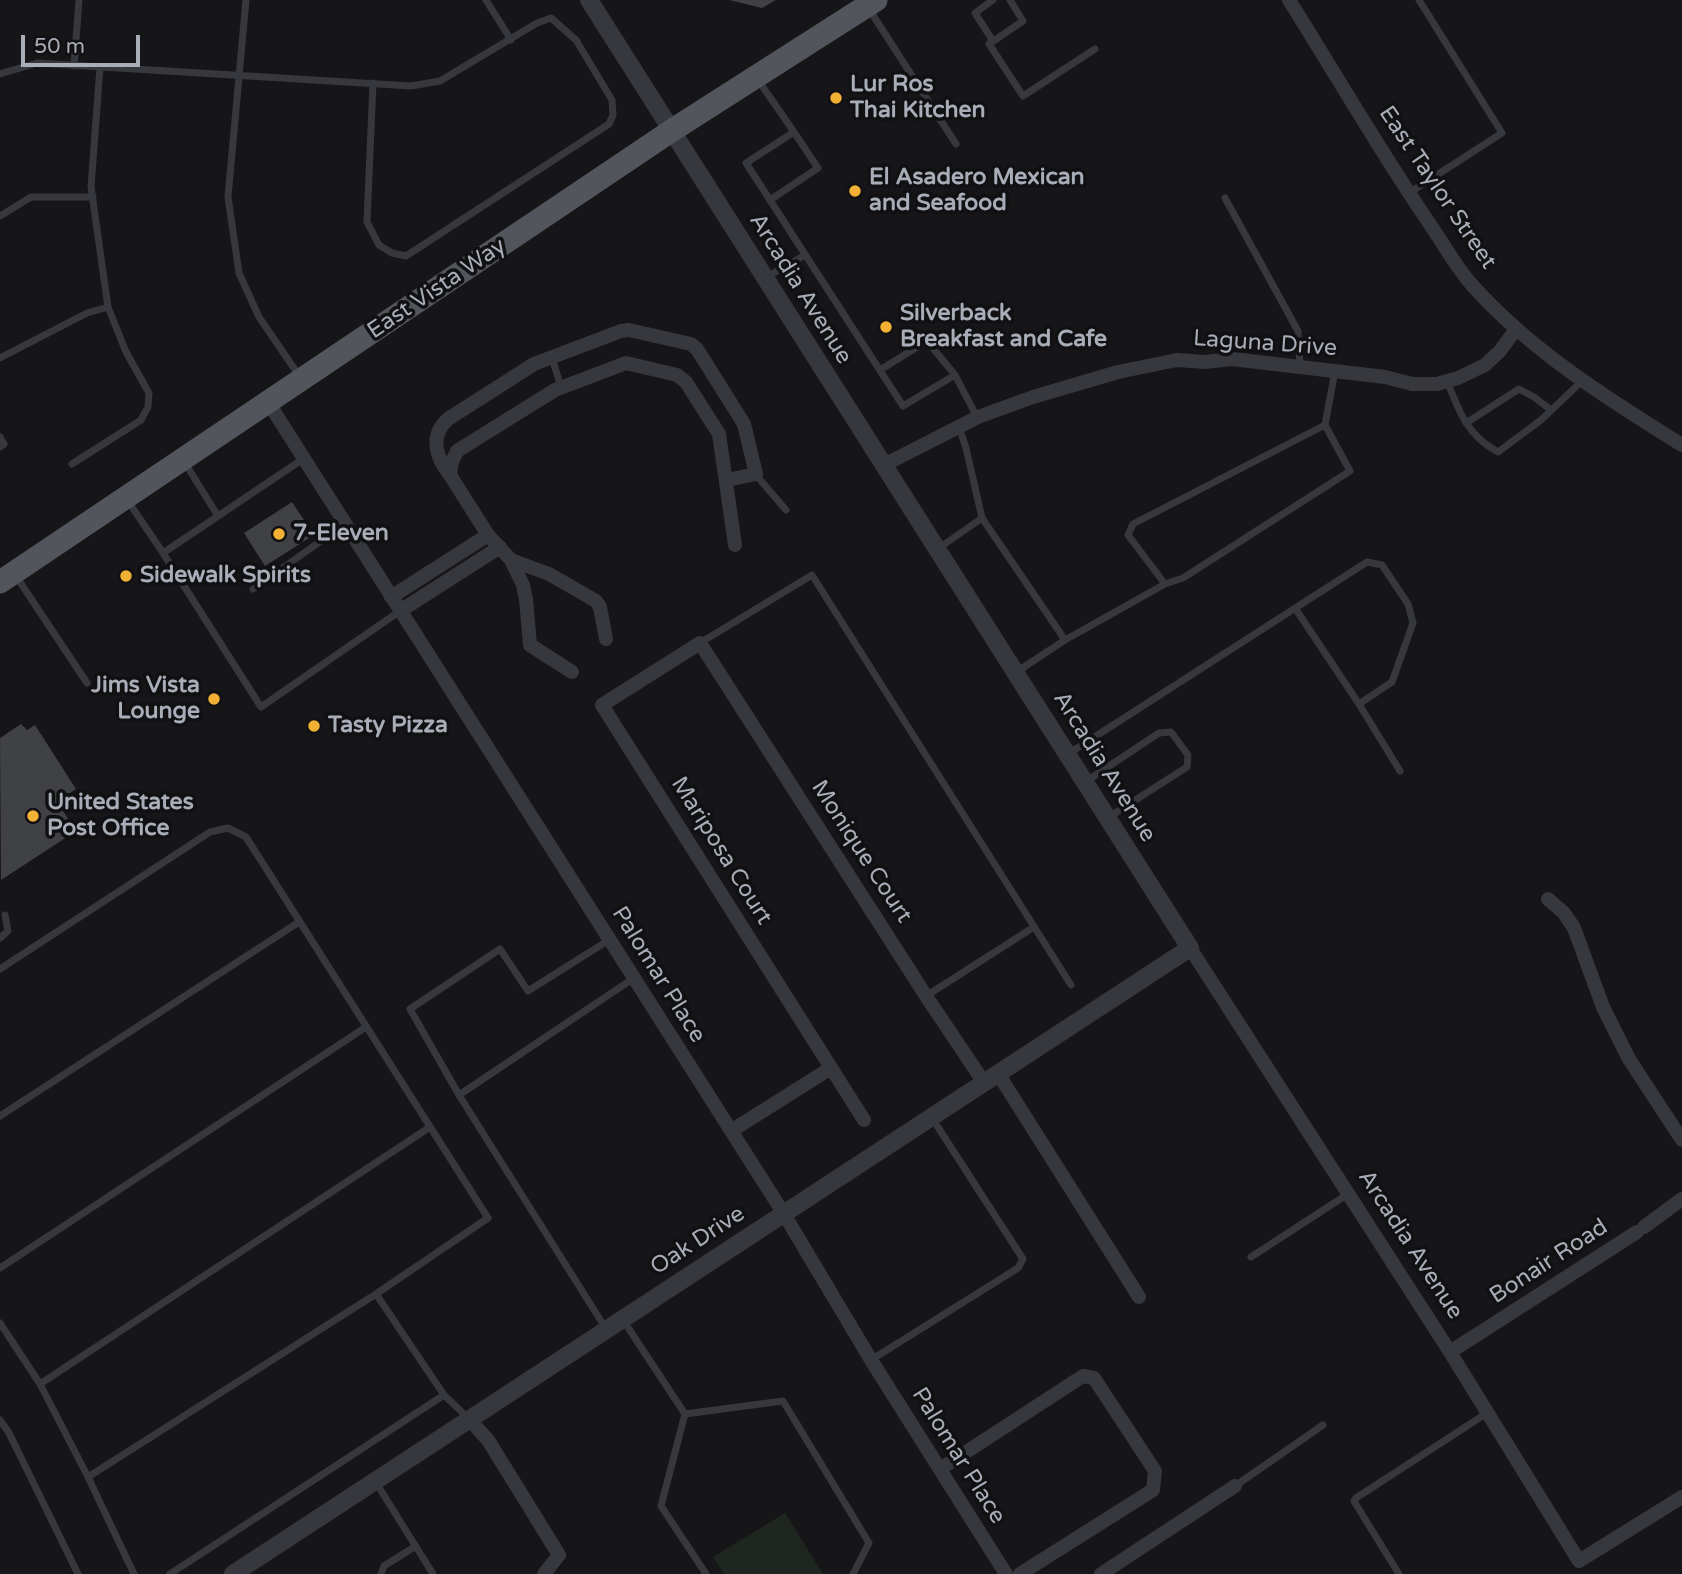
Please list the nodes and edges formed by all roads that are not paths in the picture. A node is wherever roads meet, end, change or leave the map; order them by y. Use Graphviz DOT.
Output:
graph roads {
  1 [pos="79,0"];
  2 [pos="246,0"];
  3 [pos="486,0"];
  4 [pos="589,0"];
  5 [pos="993,0"];
  6 [pos="1010,0"];
  7 [pos="1289,0"];
  8 [pos="1419,0"];
  9 [pos="863,6"];
  10 [pos="511,40"];
  11 [pos="993,41"];
  12 [pos="1095,50"];
  13 [pos="74,66"];
  14 [pos="100,67"];
  15 [pos="0,74"];
  16 [pos="239,74"];
  17 [pos="755,77"];
  18 [pos="373,83"];
  19 [pos="671,131"];
  20 [pos="794,132"];
  21 [pos="956,144"];
  22 [pos="1409,193"];
  23 [pos="93,197"];
  24 [pos="1225,198"];
  25 [pos="770,200"];
  26 [pos="0,216"];
  27 [pos="806,255"];
  28 [pos="764,278"];
  29 [pos="108,307"];
  30 [pos="1516,328"];
  31 [pos="552,357"];
  32 [pos="0,358"];
  33 [pos="1300,367"];
  34 [pos="880,370"];
  35 [pos="1335,371"];
  36 [pos="955,375"];
  37 [pos="302,380"];
  38 [pos="1582,380"];
  39 [pos="1447,381"];
  40 [pos="561,387"];
  41 [pos="268,402"];
  42 [pos="1551,410"];
  43 [pos="978,417"];
  44 [pos="1466,423"];
  45 [pos="1325,425"];
  46 [pos="959,427"];
  47 [pos="0,437"];
  48 [pos="1682,445"];
  49 [pos="0,447"];
  50 [pos="304,459"];
  51 [pos="183,460"];
  52 [pos="72,464"];
  53 [pos="883,466"];
  54 [pos="756,474"];
  55 [pos="450,475"];
  56 [pos="727,481"];
  57 [pos="126,498"];
  58 [pos="786,510"];
  59 [pos="218,516"];
  60 [pos="982,518"];
  61 [pos="345,524"];
  62 [pos="488,534"];
  63 [pos="735,545"];
  64 [pos="500,547"];
  65 [pos="936,549"];
  66 [pos="163,553"];
  67 [pos="511,560"];
  68 [pos="7,577"];
  69 [pos="1165,584"];
  70 [pos="253,589"];
  71 [pos="391,597"];
  72 [pos="1295,608"];
  73 [pos="400,611"];
  74 [pos="606,639"];
  75 [pos="1065,640"];
  76 [pos="700,643"];
  77 [pos="572,671"];
  78 [pos="1015,673"];
  79 [pos="87,683"];
  80 [pos="1359,704"];
  81 [pos="1067,754"];
  82 [pos="1401,772"];
  83 [pos="1085,782"];
  84 [pos="1107,818"];
  85 [pos="1548,898"];
  86 [pos="5,915"];
  87 [pos="299,922"];
  88 [pos="1034,926"];
  89 [pos="0,938"];
  90 [pos="609,940"];
  91 [pos="1190,948"];
  92 [pos="0,969"];
  93 [pos="634,978"];
  94 [pos="1071,985"];
  95 [pos="926,996"];
  96 [pos="366,1027"];
  97 [pos="831,1068"];
  98 [pos="992,1079"];
  99 [pos="459,1095"];
  100 [pos="0,1116"];
  101 [pos="932,1118"];
  102 [pos="864,1120"];
  103 [pos="430,1127"];
  104 [pos="731,1131"];
  105 [pos="1682,1140"];
  106 [pos="1348,1194"];
  107 [pos="1682,1199"];
  108 [pos="784,1214"];
  109 [pos="1251,1257"];
  110 [pos="0,1268"];
  111 [pos="376,1294"];
  112 [pos="1139,1297"];
  113 [pos="622,1319"];
  114 [pos="0,1323"];
  115 [pos="606,1329"];
  116 [pos="1450,1352"];
  117 [pos="871,1360"];
  118 [pos="40,1384"];
  119 [pos="444,1395"];
  120 [pos="1488,1413"];
  121 [pos="685,1414"];
  122 [pos="468,1419"];
  123 [pos="0,1420"];
  124 [pos="1323,1425"];
  125 [pos="940,1469"];
  126 [pos="89,1477"];
  127 [pos="375,1481"];
  128 [pos="1235,1486"];
  129 [pos="1682,1497"];
  130 [pos="416,1546"];
  131 [pos="78,1574"];
  132 [pos="134,1574"];
  133 [pos="170,1574"];
  134 [pos="233,1574"];
  135 [pos="381,1574"];
  136 [pos="433,1574"];
  137 [pos="544,1574"];
  138 [pos="706,1574"];
  139 [pos="853,1574"];
  140 [pos="1006,1574"];
  141 [pos="1020,1574"];
  142 [pos="1101,1574"];
  143 [pos="1399,1574"];
  1 -- 13 [label="lane"];
  2 -- 16 [label="lane"];
  3 -- 10 [label="lane"];
  4 -- 19 [label="street, Arcadia Avenue"];
  5 -- 11 [label="lane"];
  6 -- 11 [label="lane"];
  7 -- 22 [label="street, East Taylor Street"];
  8 -- 22 [label="lane"];
  9 -- 17 [label="main road, East Vista Way"];
  9 -- 21 [label="lane"];
  10 -- 18 [label="lane"];
  10 -- 18 [label="lane"];
  11 -- 12 [label="lane"];
  13 -- 14 [label="lane"];
  13 -- 15 [label="lane"];
  14 -- 16 [label="lane"];
  14 -- 23 [label="lane"];
  16 -- 18 [label="lane"];
  16 -- 37 [label="lane"];
  17 -- 19 [label="main road, East Vista Way"];
  17 -- 20 [label="lane"];
  19 -- 28 [label="street, Arcadia Avenue"];
  19 -- 37 [label="main road, East Vista Way"];
  20 -- 25 [label="lane"];
  20 -- 25 [label="lane"];
  22 -- 30 [label="street, East Taylor Street"];
  23 -- 26 [label="lane"];
  23 -- 29 [label="lane"];
  24 -- 33 [label="lane"];
  25 -- 27 [label="lane"];
  27 -- 28 [label="lane"];
  27 -- 34 [label="lane"];
  28 -- 53 [label="street, Arcadia Avenue"];
  29 -- 32 [label="lane"];
  29 -- 52 [label="lane"];
  30 -- 38 [label="street, East Taylor Street"];
  30 -- 39 [label="street, Laguna Drive"];
  31 -- 40 [label="lane"];
  31 -- 54 [label="street"];
  31 -- 55 [label="street"];
  33 -- 35 [label="street, Laguna Drive"];
  33 -- 43 [label="street, Laguna Drive"];
  34 -- 36 [label="lane"];
  34 -- 36 [label="lane"];
  35 -- 39 [label="street, Laguna Drive"];
  35 -- 45 [label="lane"];
  36 -- 43 [label="lane"];
  37 -- 41 [label="main road, East Vista Way"];
  38 -- 42 [label="lane"];
  38 -- 48 [label="street, East Taylor Street"];
  39 -- 44 [label="lane"];
  40 -- 55 [label="street"];
  40 -- 56 [label="street"];
  41 -- 50 [label="street, Palomar Place"];
  41 -- 51 [label="main road, East Vista Way"];
  42 -- 44 [label="lane"];
  42 -- 44 [label="lane"];
  43 -- 46 [label="street, Laguna Drive"];
  45 -- 69 [label="lane"];
  45 -- 69 [label="lane"];
  46 -- 53 [label="street, Laguna Drive"];
  46 -- 60 [label="lane"];
  47 -- 49 [label="lane"];
  50 -- 59 [label="lane"];
  50 -- 61 [label="street, Palomar Place"];
  51 -- 57 [label="main road, East Vista Way"];
  51 -- 59 [label="lane"];
  53 -- 65 [label="street, Arcadia Avenue"];
  54 -- 56 [label="street"];
  54 -- 58 [label="lane"];
  55 -- 62 [label="street"];
  56 -- 63 [label="street"];
  57 -- 66 [label="lane"];
  57 -- 68 [label="main road, East Vista Way"];
  59 -- 66 [label="lane"];
  60 -- 65 [label="lane"];
  60 -- 75 [label="lane"];
  61 -- 70 [label="lane"];
  61 -- 71 [label="street, Palomar Place"];
  62 -- 64 [label="street"];
  62 -- 71 [label="street"];
  64 -- 67 [label="street"];
  64 -- 73 [label="street"];
  65 -- 78 [label="street, Arcadia Avenue"];
  66 -- 73 [label="lane"];
  67 -- 74 [label="street"];
  67 -- 77 [label="street"];
  68 -- 79 [label="lane"];
  69 -- 75 [label="lane"];
  71 -- 73 [label="street, Palomar Place"];
  72 -- 80 [label="lane"];
  72 -- 80 [label="lane"];
  72 -- 81 [label="lane"];
  73 -- 90 [label="street, Palomar Place"];
  75 -- 78 [label="lane"];
  76 -- 88 [label="lane"];
  76 -- 95 [label="street, Monique Court"];
  76 -- 97 [label="street, Mariposa Court"];
  78 -- 81 [label="street, Arcadia Avenue"];
  80 -- 82 [label="lane"];
  81 -- 83 [label="street, Arcadia Avenue"];
  83 -- 84 [label="street, Arcadia Avenue"];
  83 -- 84 [label="lane"];
  84 -- 91 [label="street, Arcadia Avenue"];
  85 -- 105 [label="street"];
  86 -- 89 [label="lane"];
  87 -- 92 [label="lane"];
  87 -- 96 [label="lane"];
  87 -- 100 [label="lane"];
  88 -- 94 [label="lane"];
  88 -- 95 [label="lane"];
  90 -- 93 [label="street, Palomar Place"];
  90 -- 99 [label="lane"];
  91 -- 98 [label="street, Oak Drive"];
  91 -- 106 [label="street, Arcadia Avenue"];
  93 -- 99 [label="lane"];
  93 -- 104 [label="street, Palomar Place"];
  95 -- 98 [label="street, Monique Court"];
  96 -- 103 [label="lane"];
  96 -- 110 [label="lane"];
  97 -- 102 [label="street, Mariposa Court"];
  97 -- 104 [label="street"];
  98 -- 101 [label="street, Oak Drive"];
  98 -- 112 [label="street, Monique Court"];
  99 -- 115 [label="lane"];
  101 -- 108 [label="street, Oak Drive"];
  101 -- 117 [label="lane"];
  103 -- 111 [label="lane"];
  103 -- 118 [label="lane"];
  104 -- 108 [label="street, Palomar Place"];
  106 -- 109 [label="lane"];
  106 -- 116 [label="street, Arcadia Avenue"];
  107 -- 116 [label="street, Bonair Road"];
  108 -- 113 [label="street, Oak Drive"];
  108 -- 117 [label="street, Palomar Place"];
  111 -- 119 [label="lane"];
  111 -- 126 [label="lane"];
  113 -- 115 [label="street, Oak Drive"];
  113 -- 121 [label="lane"];
  114 -- 118 [label="lane"];
  115 -- 122 [label="street, Oak Drive"];
  116 -- 120 [label="street, Arcadia Avenue"];
  117 -- 125 [label="street, Palomar Place"];
  118 -- 126 [label="lane"];
  119 -- 122 [label="lane"];
  119 -- 133 [label="lane"];
  120 -- 129 [label="street, Arcadia Avenue"];
  120 -- 143 [label="lane"];
  121 -- 138 [label="lane"];
  121 -- 139 [label="lane"];
  122 -- 127 [label="street, Oak Drive"];
  122 -- 137 [label="street"];
  123 -- 131 [label="lane"];
  124 -- 128 [label="lane"];
  125 -- 140 [label="street, Palomar Place"];
  125 -- 141 [label="street"];
  126 -- 132 [label="lane"];
  127 -- 130 [label="lane"];
  127 -- 134 [label="street, Oak Drive"];
  128 -- 142 [label="street"];
  130 -- 135 [label="lane"];
  130 -- 136 [label="lane"];
}
